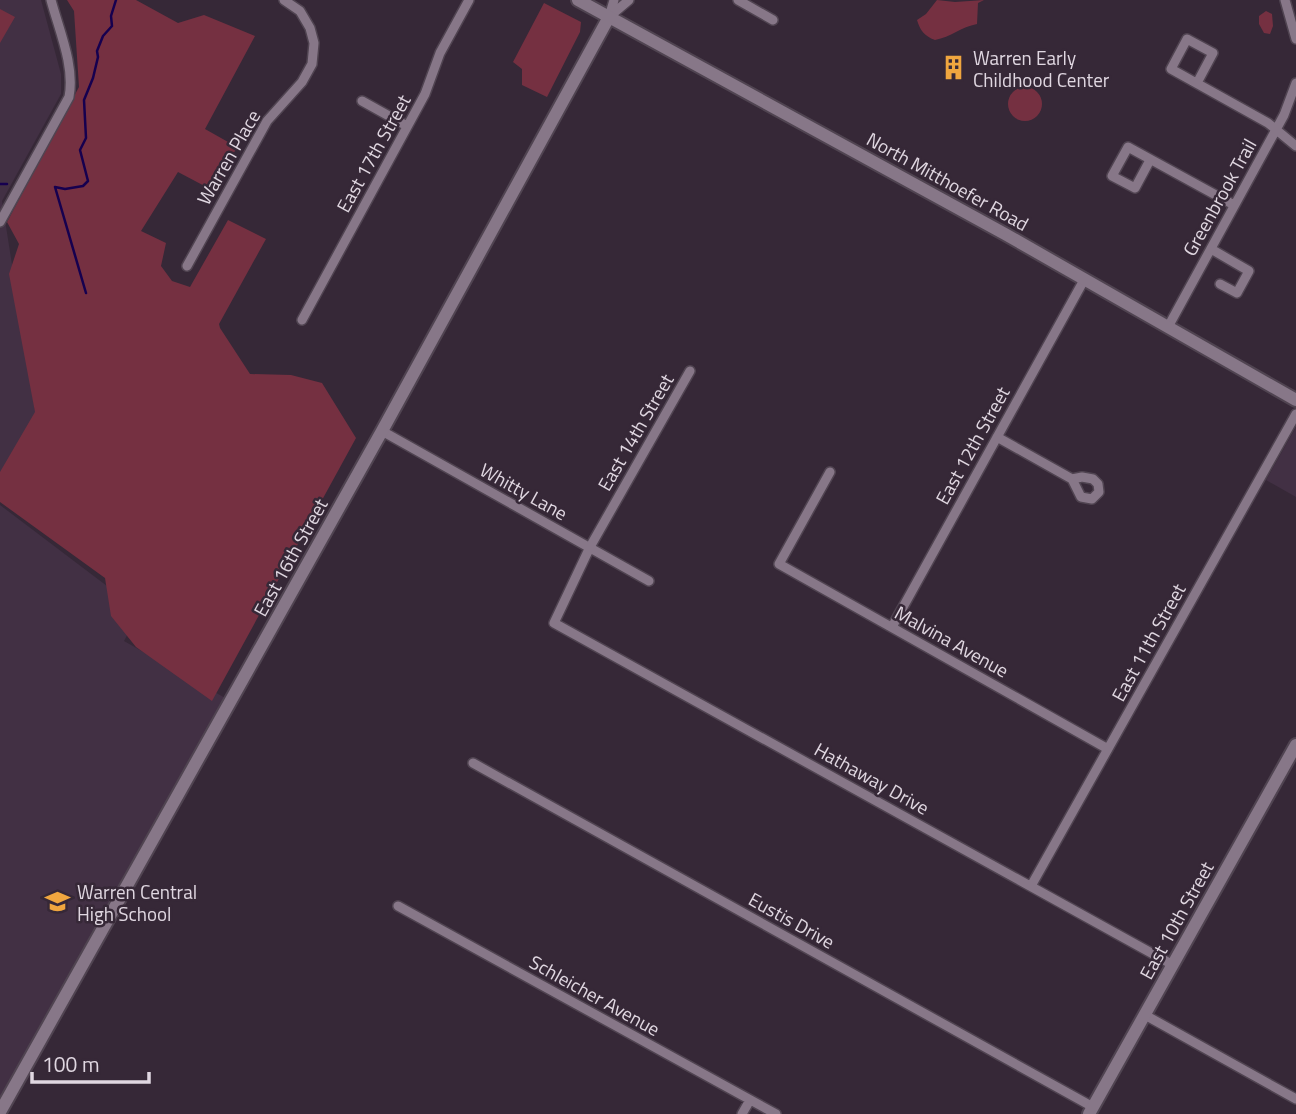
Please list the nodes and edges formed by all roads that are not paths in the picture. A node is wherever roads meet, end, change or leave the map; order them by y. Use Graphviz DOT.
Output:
graph roads {
  1 [pos="51,0"];
  2 [pos="284,0"];
  3 [pos="469,0"];
  4 [pos="578,0"];
  5 [pos="614,0"];
  6 [pos="629,0"];
  7 [pos="738,0"];
  8 [pos="1285,0"];
  9 [pos="609,17"];
  10 [pos="774,20"];
  11 [pos="1296,38"];
  12 [pos="1197,83"];
  13 [pos="1296,83"];
  14 [pos="362,101"];
  15 [pos="407,126"];
  16 [pos="1276,131"];
  17 [pos="1296,146"];
  18 [pos="1150,160"];
  19 [pos="1234,205"];
  20 [pos="0,222"];
  21 [pos="1211,249"];
  22 [pos="187,266"];
  23 [pos="1084,280"];
  24 [pos="1220,284"];
  25 [pos="302,320"];
  26 [pos="1168,327"];
  27 [pos="690,371"];
  28 [pos="1296,400"];
  29 [pos="1296,414"];
  30 [pos="382,431"];
  31 [pos="997,437"];
  32 [pos="830,472"];
  33 [pos="1072,479"];
  34 [pos="590,547"];
  35 [pos="649,581"];
  36 [pos="554,623"];
  37 [pos="892,627"];
  38 [pos="1296,745"];
  39 [pos="1108,749"];
  40 [pos="473,763"];
  41 [pos="1031,886"];
  42 [pos="398,906"];
  43 [pos="1173,965"];
  44 [pos="1145,1015"];
  45 [pos="1296,1099"];
  46 [pos="750,1100"];
  47 [pos="1091,1110"];
  48 [pos="0,1112"];
  49 [pos="742,1114"];
  50 [pos="776,1114"];
  1 -- 20 [label="street"];
  2 -- 22 [label="street, Warren Place"];
  3 -- 15 [label="street, East 17th Street"];
  4 -- 9 [label="street, North Mitthoefer Road"];
  5 -- 9 [label="street"];
  6 -- 9 [label="street"];
  7 -- 10 [label="street"];
  8 -- 11 [label="street"];
  9 -- 23 [label="street, North Mitthoefer Road"];
  9 -- 30 [label="street, East 16th Street"];
  12 -- 12 [label="street"];
  12 -- 16 [label="street"];
  13 -- 16 [label="street, Greenbrook Trail"];
  14 -- 15 [label="street"];
  15 -- 25 [label="street, East 17th Street"];
  16 -- 17 [label="street"];
  16 -- 19 [label="street, Greenbrook Trail"];
  18 -- 18 [label="street"];
  18 -- 19 [label="street"];
  19 -- 21 [label="street, Greenbrook Trail"];
  21 -- 24 [label="street"];
  21 -- 26 [label="street, Greenbrook Trail"];
  23 -- 26 [label="street, North Mitthoefer Road"];
  23 -- 31 [label="street, East 12th Street"];
  26 -- 28 [label="street, North Mitthoefer Road"];
  27 -- 34 [label="street, East 14th Street"];
  29 -- 39 [label="street, East 11th Street"];
  30 -- 34 [label="street, Whitty Lane"];
  30 -- 48 [label="street, East 16th Street"];
  31 -- 33 [label="street"];
  31 -- 37 [label="street, East 12th Street"];
  32 -- 37 [label="street, Malvina Avenue"];
  34 -- 35 [label="street, Whitty Lane"];
  34 -- 36 [label="street, East 14th Street"];
  36 -- 41 [label="street, Hathaway Drive"];
  37 -- 39 [label="street, Malvina Avenue"];
  38 -- 43 [label="street, East 10th Street"];
  39 -- 41 [label="street, East 11th Street"];
  40 -- 47 [label="street, Eustis Drive"];
  41 -- 43 [label="street, Hathaway Drive"];
  42 -- 46 [label="street, Schleicher Avenue"];
  43 -- 44 [label="street, East 10th Street"];
  44 -- 45 [label="street"];
  44 -- 47 [label="street, East 10th Street"];
  46 -- 49 [label="street"];
  46 -- 50 [label="street, Schleicher Avenue"];
}
